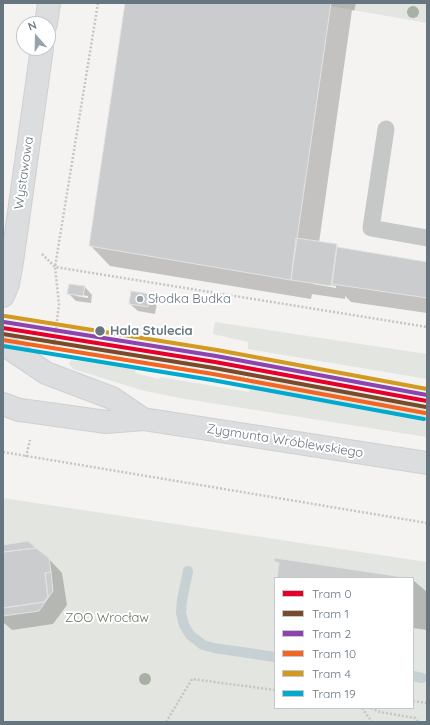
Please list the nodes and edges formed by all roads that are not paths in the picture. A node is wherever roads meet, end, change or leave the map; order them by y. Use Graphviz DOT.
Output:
graph roads {
  1 [pos="49,3"];
  2 [pos="47,16"];
  3 [pos="41,56"];
  4 [pos="386,129"];
  5 [pos="427,238"];
  6 [pos="3,296"];
  7 [pos="3,344"];
  8 [pos="3,404"];
  9 [pos="143,419"];
  10 [pos="427,463"];
  1 -- 2 [label="main road"];
  3 -- 6 [label="main road, Wystawowa"];
  4 -- 5 [label="lane"];
  7 -- 9 [label="main road, Zygmunta Wróblewskiego"];
  8 -- 9 [label="main road, Zygmunta Wróblewskiego"];
  9 -- 10 [label="main road, Zygmunta Wróblewskiego"];
}
